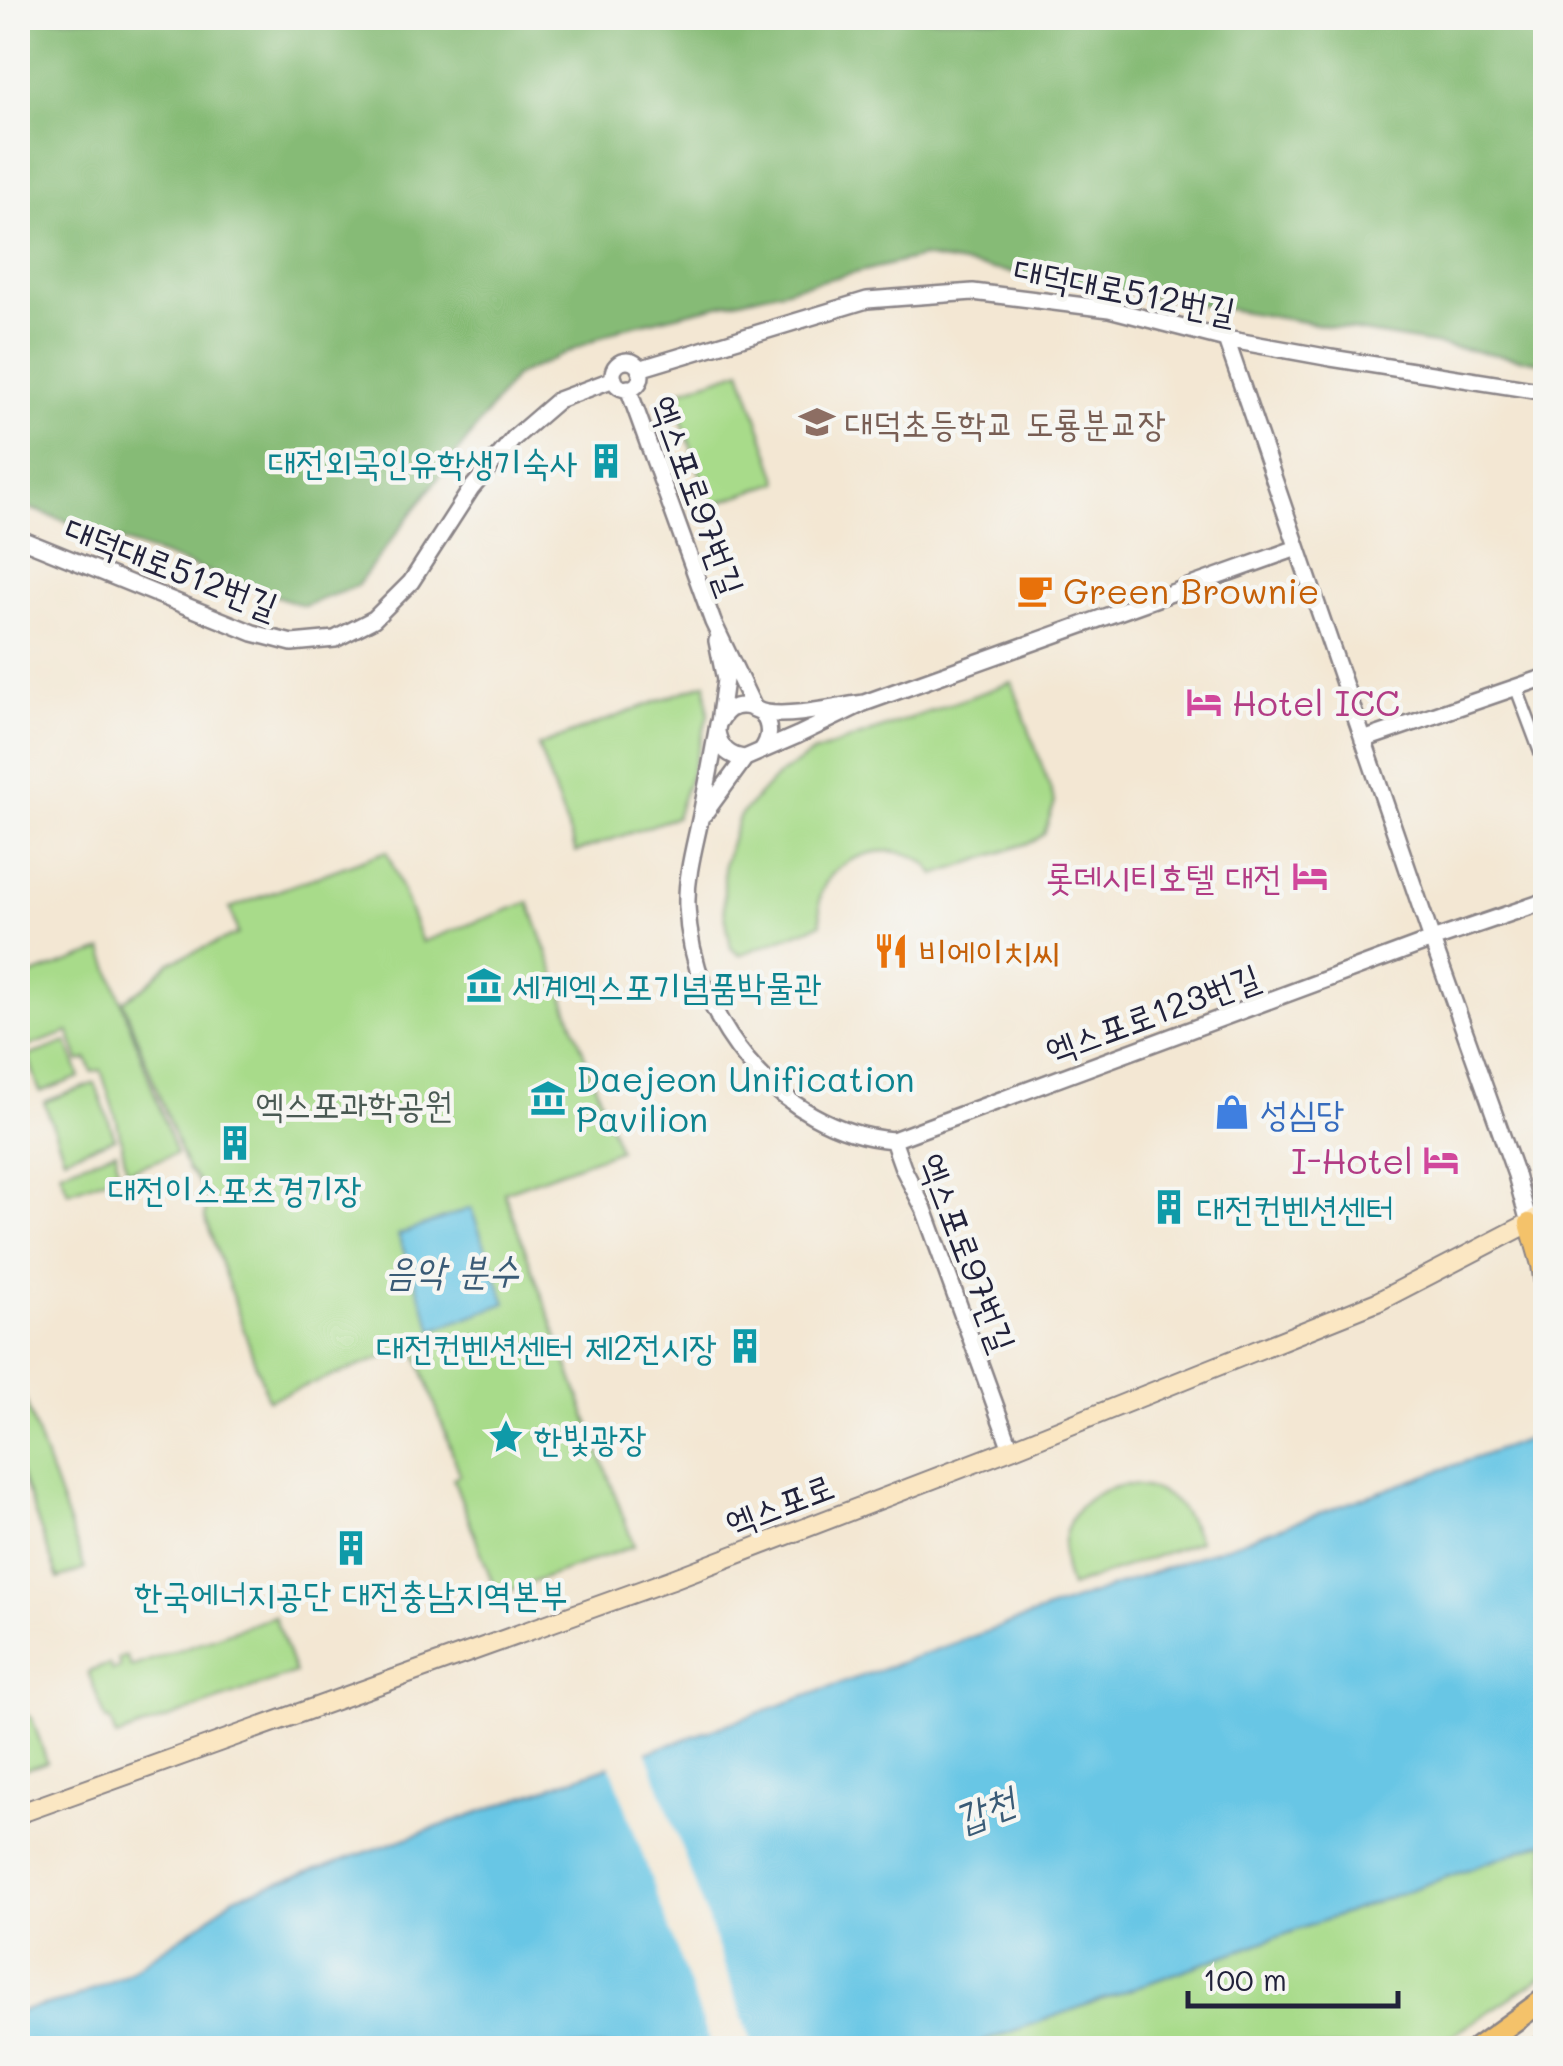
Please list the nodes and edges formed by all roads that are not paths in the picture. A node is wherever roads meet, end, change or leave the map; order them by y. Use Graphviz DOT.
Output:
graph roads {
  1 [pos="1226,339"];
  2 [pos="640,369"];
  3 [pos="621,384"];
  4 [pos="1546,392"];
  5 [pos="18,538"];
  6 [pos="1297,548"];
  7 [pos="713,622"];
  8 [pos="1546,677"];
  9 [pos="1516,687"];
  10 [pos="864,703"];
  11 [pos="758,710"];
  12 [pos="718,728"];
  13 [pos="1363,740"];
  14 [pos="753,755"];
  15 [pos="1546,767"];
  16 [pos="700,820"];
  17 [pos="1546,901"];
  18 [pos="1432,940"];
  19 [pos="893,1140"];
  20 [pos="1546,1210"];
  21 [pos="1529,1223"];
  22 [pos="1543,1267"];
  23 [pos="1546,1300"];
  24 [pos="1011,1449"];
  25 [pos="18,1814"];
  26 [pos="1546,1998"];
  27 [pos="1546,2014"];
  28 [pos="1477,2048"];
  29 [pos="1486,2048"];
  1 -- 2 [label="street, 대덕대로512번길"];
  1 -- 4 [label="street, 대덕대로512번길"];
  1 -- 6 [label="street"];
  2 -- 3 [label="street"];
  2 -- 3 [label="street"];
  3 -- 5 [label="street, 대덕대로512번길"];
  3 -- 7 [label="street, 엑스포로97번길"];
  6 -- 10 [label="street"];
  6 -- 13 [label="street"];
  7 -- 11 [label="street"];
  7 -- 12 [label="street, 엑스포로97번길"];
  8 -- 9 [label="street"];
  9 -- 13 [label="street"];
  9 -- 15 [label="street"];
  10 -- 11 [label="street"];
  10 -- 14 [label="street"];
  11 -- 12 [label="street"];
  11 -- 14 [label="street"];
  12 -- 14 [label="street"];
  12 -- 16 [label="street, 엑스포로97번길"];
  13 -- 18 [label="street"];
  14 -- 16 [label="street"];
  16 -- 19 [label="street, 엑스포로97번길"];
  17 -- 18 [label="street, 엑스포로123번길"];
  18 -- 19 [label="street, 엑스포로123번길"];
  18 -- 21 [label="street"];
  19 -- 24 [label="street, 엑스포로97번길"];
  20 -- 21 [label="main road, 엑스포로"];
  21 -- 22 [label="main road"];
  21 -- 24 [label="main road, 엑스포로"];
  22 -- 23 [label="main road"];
  24 -- 25 [label="main road, 엑스포로"];
  26 -- 28 [label="highway"];
  27 -- 29 [label="highway"];
}
